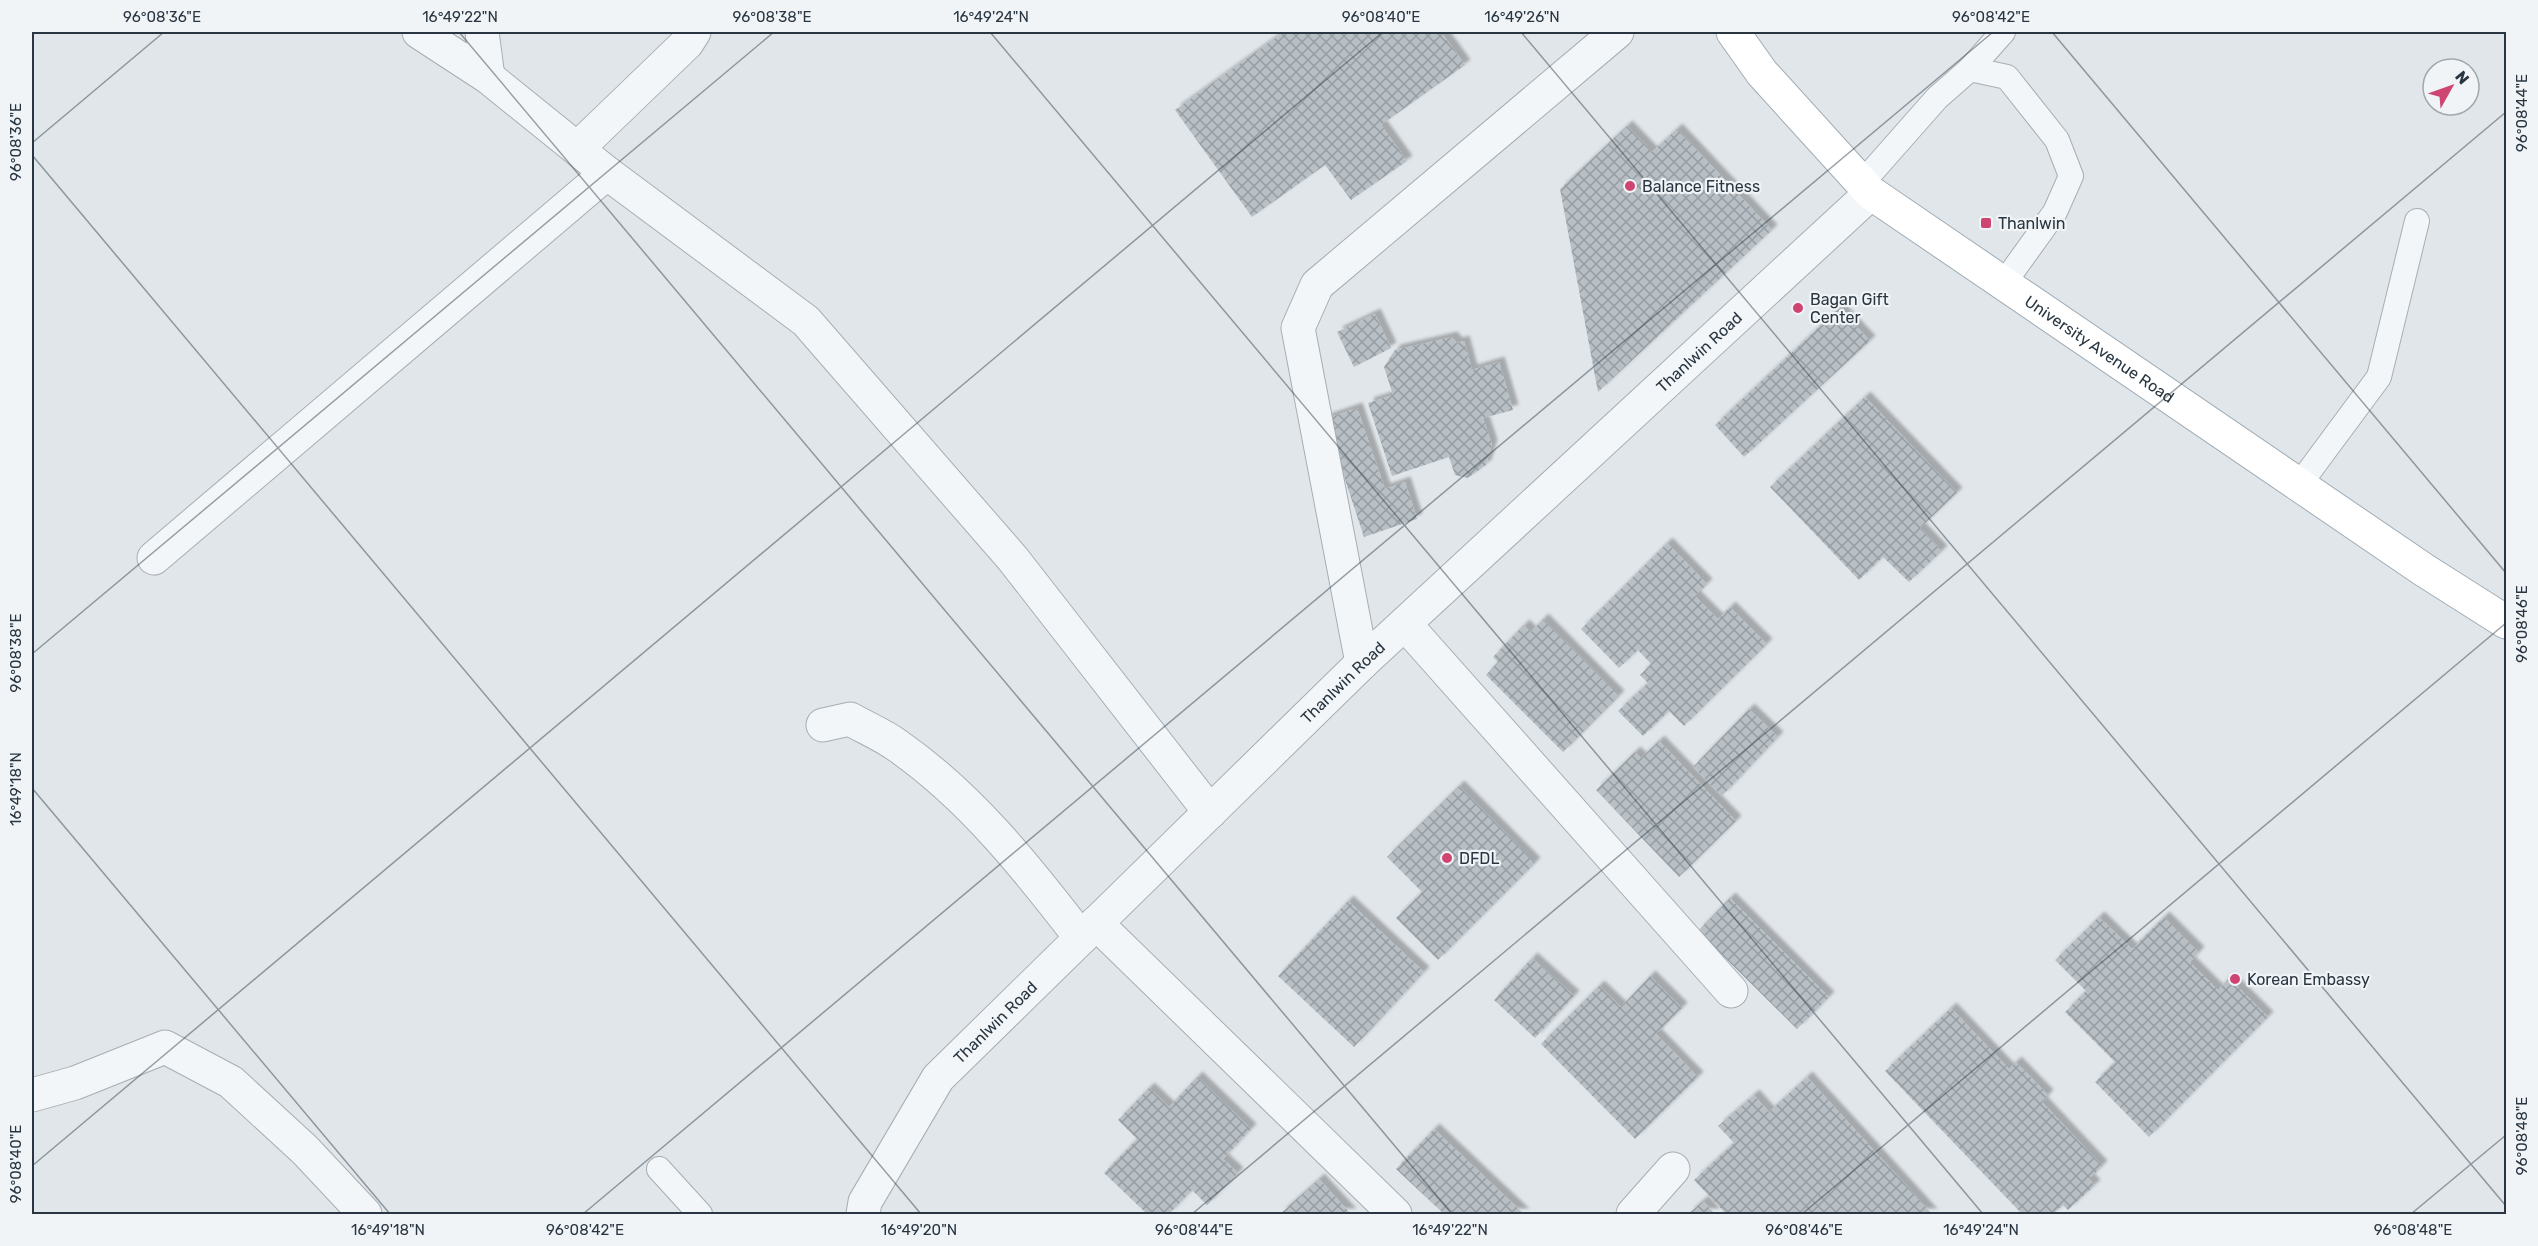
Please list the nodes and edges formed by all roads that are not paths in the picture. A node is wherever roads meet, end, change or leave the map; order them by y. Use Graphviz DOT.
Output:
graph roads {
  1 [pos="419,32"];
  2 [pos="482,32"];
  3 [pos="694,32"];
  4 [pos="1617,32"];
  5 [pos="1733,32"];
  6 [pos="2003,32"];
  7 [pos="1970,69"];
  8 [pos="488,77"];
  9 [pos="579,147"];
  10 [pos="608,173"];
  11 [pos="1867,188"];
  12 [pos="2417,221"];
  13 [pos="2004,284"];
  14 [pos="2299,485"];
  15 [pos="154,558"];
  16 [pos="2506,622"];
  17 [pos="1405,624"];
  18 [pos="1362,663"];
  19 [pos="823,725"];
  20 [pos="1210,812"];
  21 [pos="1088,931"];
  22 [pos="1731,991"];
  23 [pos="32,1095"];
  24 [pos="659,1169"];
  25 [pos="1673,1169"];
  26 [pos="862,1210"];
  27 [pos="365,1215"];
  28 [pos="700,1215"];
  29 [pos="1395,1215"];
  30 [pos="1634,1215"];
  1 -- 8 [label="street"];
  2 -- 8 [label="street"];
  3 -- 9 [label="street"];
  4 -- 18 [label="street"];
  5 -- 11 [label="main road, University Avenue Road"];
  6 -- 7 [label="lane"];
  7 -- 11 [label="lane"];
  7 -- 13 [label="lane"];
  8 -- 9 [label="street"];
  9 -- 10 [label="street"];
  10 -- 15 [label="street"];
  10 -- 20 [label="street"];
  11 -- 13 [label="main road, University Avenue Road"];
  11 -- 17 [label="street, Thanlwin Road"];
  12 -- 14 [label="lane"];
  13 -- 14 [label="main road, University Avenue Road"];
  14 -- 16 [label="main road, University Avenue Road"];
  17 -- 18 [label="street, Thanlwin Road"];
  17 -- 22 [label="street"];
  18 -- 20 [label="street, Thanlwin Road"];
  19 -- 21 [label="street"];
  20 -- 21 [label="street, Thanlwin Road"];
  21 -- 26 [label="street, Thanlwin Road"];
  21 -- 29 [label="street"];
  23 -- 27 [label="street"];
  24 -- 28 [label="lane"];
  25 -- 30 [label="street"];
}
